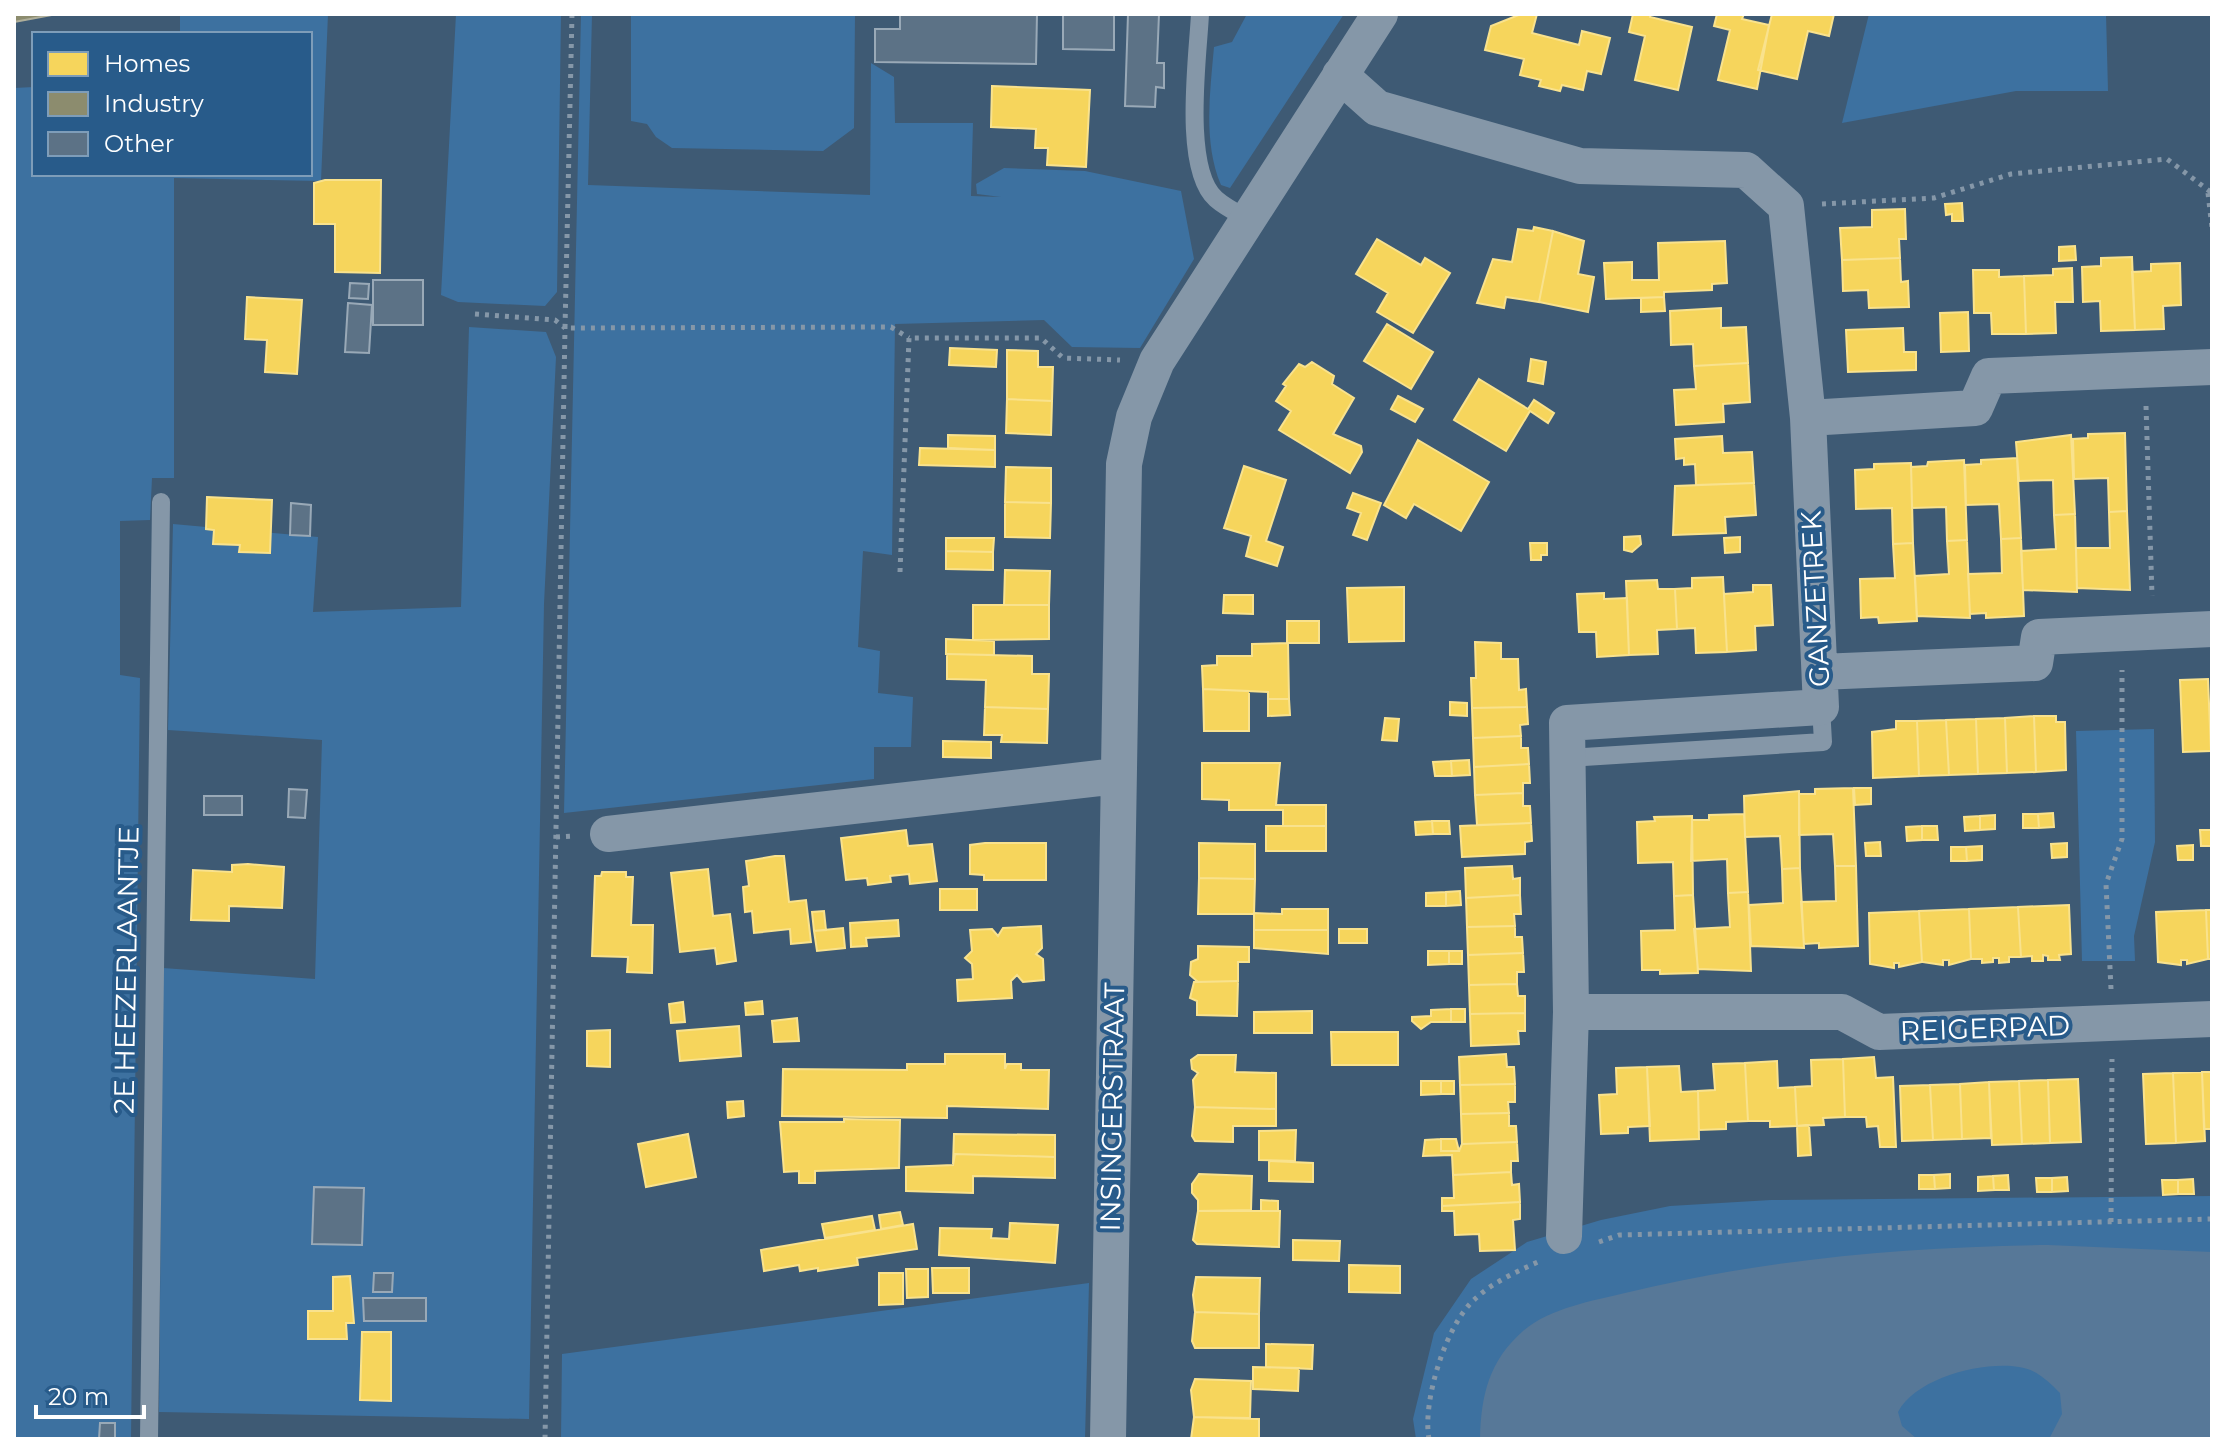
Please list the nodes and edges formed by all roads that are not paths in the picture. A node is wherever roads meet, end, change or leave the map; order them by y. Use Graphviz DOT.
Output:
graph roads {
  1 [pos="1200,14"];
  2 [pos="1380,14"];
  3 [pos="1340,75"];
  4 [pos="1248,219"];
  5 [pos="2212,367"];
  6 [pos="1808,418"];
  7 [pos="161,502"];
  8 [pos="2212,629"];
  9 [pos="1820,690"];
  10 [pos="1117,776"];
  11 [pos="608,834"];
  12 [pos="1571,1012"];
  13 [pos="2212,1019"];
  14 [pos="1568,1246"];
  15 [pos="149,1439"];
  16 [pos="1108,1439"];
  1 -- 4 [label="lane"];
  2 -- 3 [label="street, INSINGERSTRAAT"];
  3 -- 4 [label="street, INSINGERSTRAAT"];
  3 -- 6 [label="street, GANZETREK"];
  4 -- 10 [label="street, INSINGERSTRAAT"];
  5 -- 6 [label="street"];
  6 -- 9 [label="street, GANZETREK"];
  7 -- 15 [label="lane, 2E HEEZERLAANTJE"];
  8 -- 9 [label="street"];
  9 -- 12 [label="street, GANZETREK"];
  10 -- 11 [label="street"];
  10 -- 16 [label="street, INSINGERSTRAAT"];
  12 -- 13 [label="street, REIGERPAD"];
  12 -- 14 [label="street, GANZETREK"];
}
